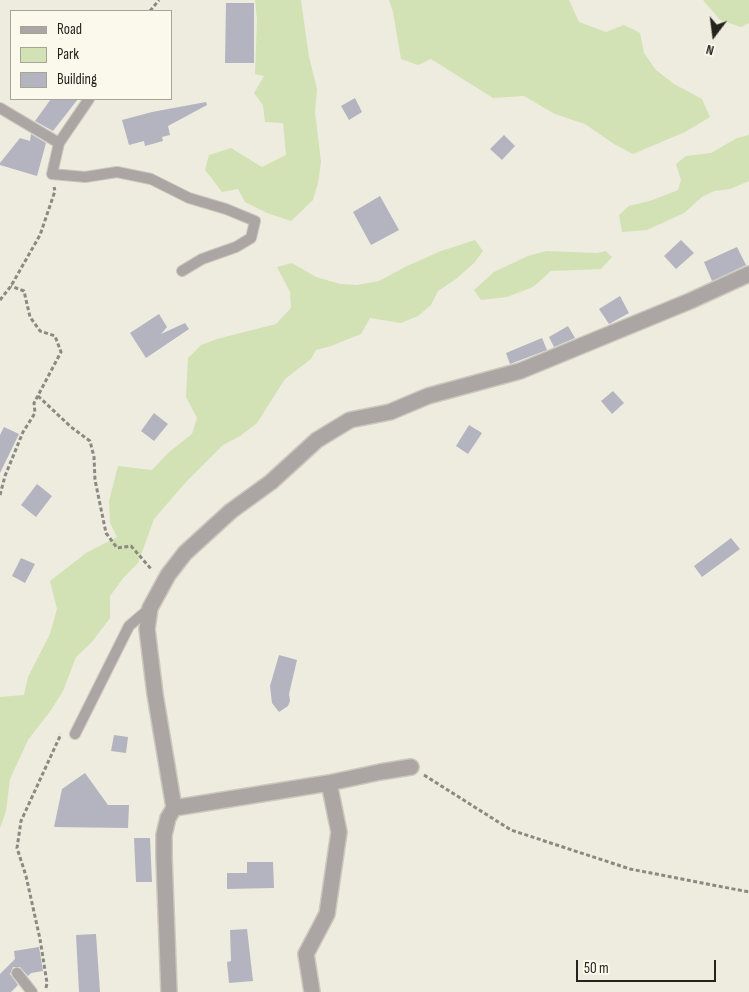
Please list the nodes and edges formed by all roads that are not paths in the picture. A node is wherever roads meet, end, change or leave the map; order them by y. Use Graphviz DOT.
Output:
graph roads {
  1 [pos="88,100"];
  2 [pos="0,108"];
  3 [pos="59,143"];
  4 [pos="182,271"];
  5 [pos="749,274"];
  6 [pos="150,608"];
  7 [pos="76,734"];
  8 [pos="411,767"];
  9 [pos="329,783"];
  10 [pos="174,808"];
  11 [pos="17,973"];
  12 [pos="32,992"];
  13 [pos="169,992"];
  14 [pos="312,992"];
  1 -- 3 [label="lane"];
  2 -- 3 [label="lane"];
  3 -- 4 [label="lane"];
  5 -- 6 [label="street"];
  6 -- 7 [label="lane"];
  6 -- 10 [label="street"];
  8 -- 9 [label="street"];
  9 -- 10 [label="street"];
  9 -- 14 [label="street"];
  10 -- 13 [label="street"];
  11 -- 12 [label="lane"];
}
